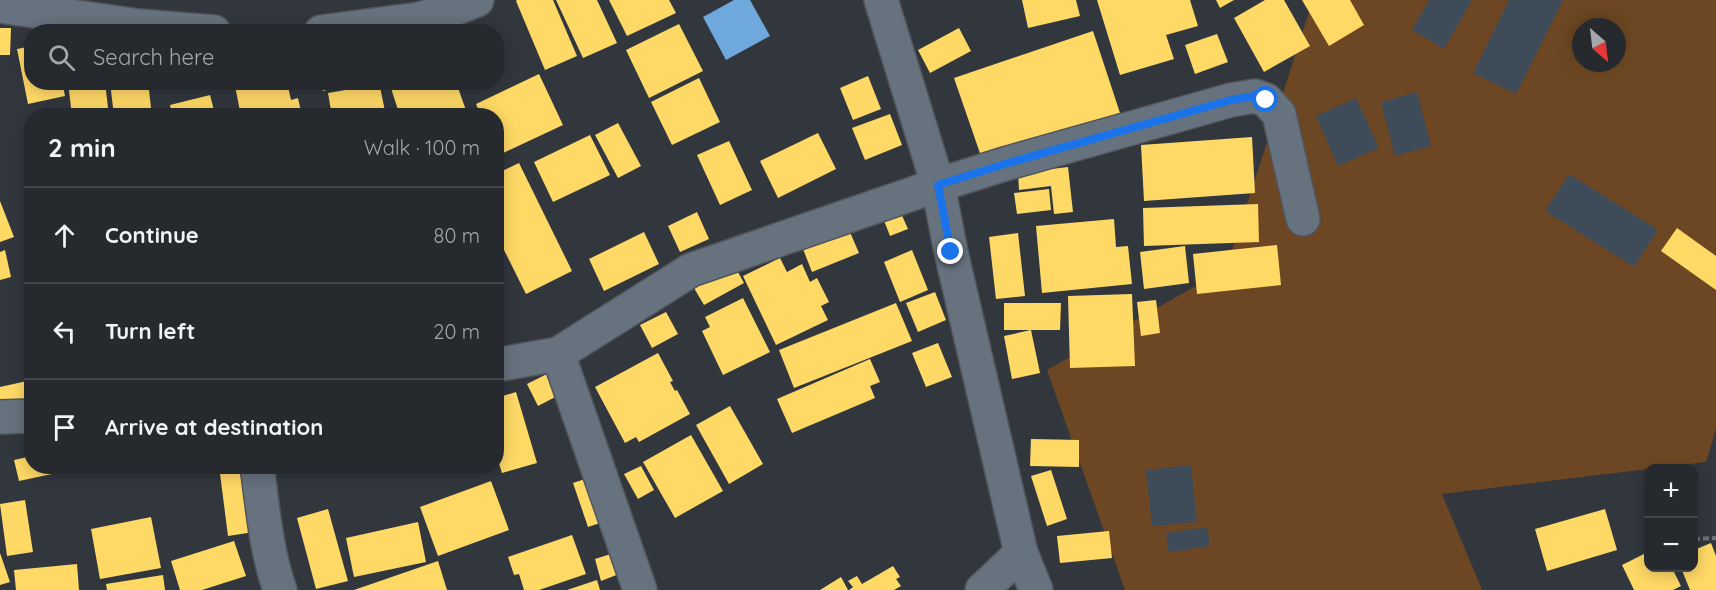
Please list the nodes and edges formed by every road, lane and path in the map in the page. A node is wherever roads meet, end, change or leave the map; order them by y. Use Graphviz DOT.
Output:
graph roads {
  1 [pos="477,0"];
  2 [pos="881,0"];
  3 [pos="0,6"];
  4 [pos="137,13"];
  5 [pos="182,24"];
  6 [pos="381,24"];
  7 [pos="938,185"];
  8 [pos="1303,219"];
  9 [pos="558,354"];
  10 [pos="504,364"];
  11 [pos="24,416"];
  12 [pos="0,417"];
  13 [pos="258,474"];
  14 [pos="1716,538"];
  15 [pos="1698,539"];
  16 [pos="1021,553"];
  17 [pos="280,590"];
  18 [pos="640,590"];
  19 [pos="982,590"];
  20 [pos="1036,590"];
  1 -- 6 [label="street"];
  2 -- 7 [label="street"];
  3 -- 4 [label="street"];
  4 -- 5 [label="street"];
  7 -- 8 [label="street"];
  7 -- 9 [label="street"];
  7 -- 16 [label="street"];
  9 -- 10 [label="street"];
  9 -- 18 [label="street"];
  11 -- 12 [label="street"];
  13 -- 17 [label="street"];
  14 -- 15 [label="path"];
  16 -- 19 [label="street"];
  16 -- 20 [label="street"];
}
